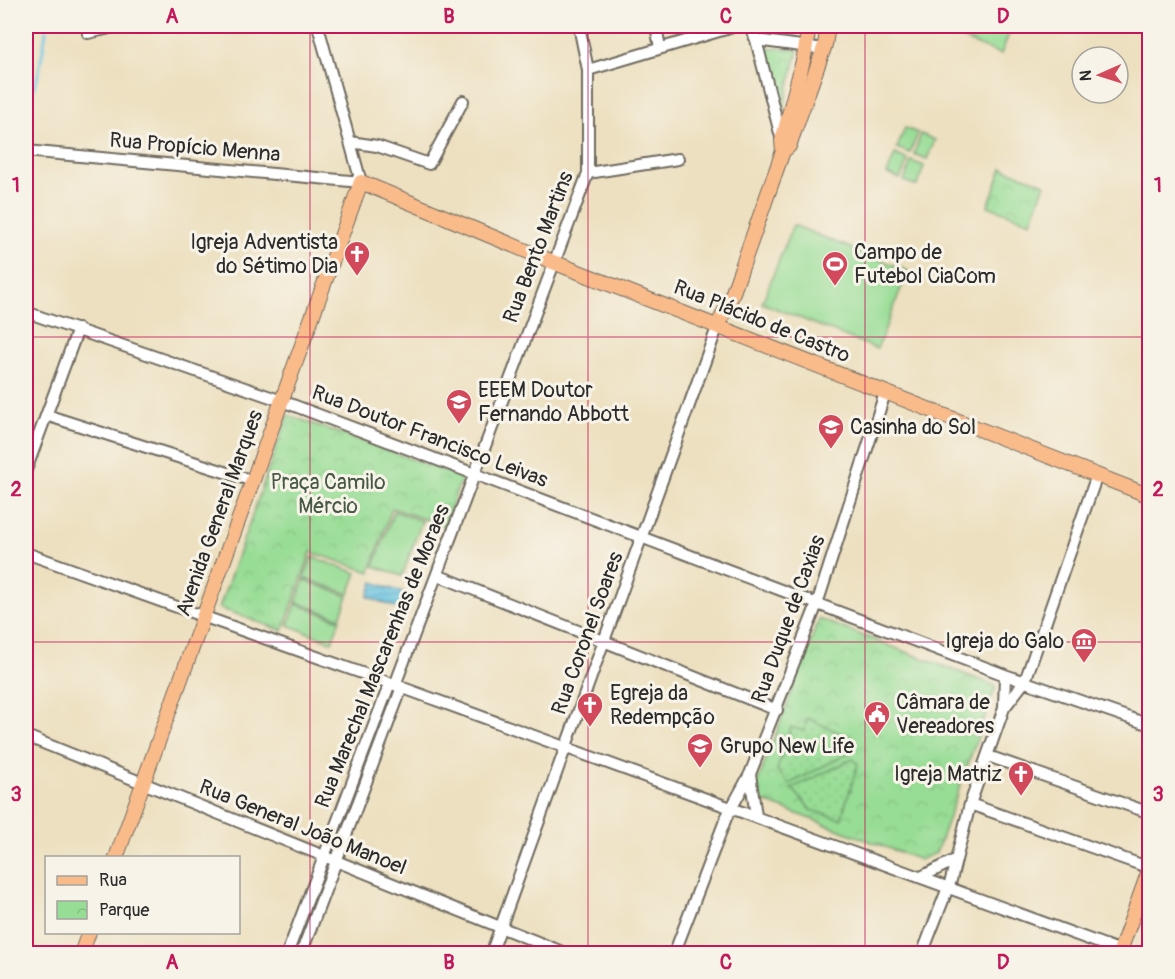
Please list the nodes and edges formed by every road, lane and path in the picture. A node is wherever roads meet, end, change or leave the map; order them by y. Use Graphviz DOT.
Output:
graph roads {
  1 [pos="119,26"];
  2 [pos="318,26"];
  3 [pos="579,26"];
  4 [pos="656,26"];
  5 [pos="736,26"];
  6 [pos="750,26"];
  7 [pos="809,26"];
  8 [pos="828,26"];
  9 [pos="88,33"];
  10 [pos="756,40"];
  11 [pos="806,46"];
  12 [pos="660,48"];
  13 [pos="824,50"];
  14 [pos="588,70"];
  15 [pos="463,101"];
  16 [pos="350,142"];
  17 [pos="785,146"];
  18 [pos="26,151"];
  19 [pos="678,159"];
  20 [pos="588,173"];
  21 [pos="361,182"];
  22 [pos="553,262"];
  23 [pos="26,312"];
  24 [pos="718,325"];
  25 [pos="78,329"];
  26 [pos="885,393"];
  27 [pos="282,401"];
  28 [pos="46,415"];
  29 [pos="26,470"];
  30 [pos="474,475"];
  31 [pos="1097,475"];
  32 [pos="253,480"];
  33 [pos="1149,496"];
  34 [pos="643,537"];
  35 [pos="26,554"];
  36 [pos="436,575"];
  37 [pos="817,604"];
  38 [pos="204,617"];
  39 [pos="604,642"];
  40 [pos="1005,675"];
  41 [pos="1025,681"];
  42 [pos="396,685"];
  43 [pos="1004,708"];
  44 [pos="777,710"];
  45 [pos="1149,725"];
  46 [pos="26,736"];
  47 [pos="566,747"];
  48 [pos="988,756"];
  49 [pos="750,774"];
  50 [pos="143,783"];
  51 [pos="970,804"];
  52 [pos="731,807"];
  53 [pos="1149,813"];
  54 [pos="756,816"];
  55 [pos="117,856"];
  56 [pos="324,857"];
  57 [pos="955,860"];
  58 [pos="336,862"];
  59 [pos="1149,868"];
  60 [pos="921,877"];
  61 [pos="948,887"];
  62 [pos="500,928"];
  63 [pos="89,934"];
  64 [pos="1123,952"];
  65 [pos="81,954"];
  66 [pos="287,954"];
  67 [pos="301,954"];
  68 [pos="491,954"];
  69 [pos="567,954"];
  70 [pos="674,954"];
  71 [pos="922,954"];
  1 -- 9 [label="street"];
  2 -- 16 [label="street"];
  3 -- 14 [label="street, Rua Bento Martins"];
  4 -- 12 [label="street"];
  5 -- 12 [label="street"];
  6 -- 10 [label="street"];
  7 -- 11 [label="main road"];
  8 -- 13 [label="main road"];
  10 -- 11 [label="street"];
  10 -- 17 [label="street"];
  11 -- 13 [label="street"];
  11 -- 17 [label="main road"];
  12 -- 14 [label="street"];
  13 -- 17 [label="main road"];
  14 -- 20 [label="street, Rua Bento Martins"];
  15 -- 16 [label="street"];
  16 -- 21 [label="street"];
  17 -- 24 [label="main road"];
  18 -- 21 [label="street, Rua Propício Menna"];
  19 -- 20 [label="street"];
  20 -- 22 [label="street, Rua Bento Martins"];
  21 -- 22 [label="main road, Rua Plácido de Castro"];
  21 -- 27 [label="main road, Avenida General Marques"];
  22 -- 24 [label="main road, Rua Plácido de Castro"];
  22 -- 30 [label="street, Rua Bento Martins"];
  23 -- 25 [label="street, Rua Doutor Francisco Leivas"];
  24 -- 26 [label="main road, Rua Plácido de Castro"];
  24 -- 34 [label="street, Rua Coronel Soares"];
  25 -- 27 [label="street, Rua Doutor Francisco Leivas"];
  25 -- 28 [label="street"];
  26 -- 31 [label="main road, Rua Plácido de Castro"];
  26 -- 37 [label="street, Rua Duque de Caxias"];
  27 -- 30 [label="street, Rua Doutor Francisco Leivas"];
  27 -- 32 [label="main road, Avenida General Marques"];
  28 -- 29 [label="street"];
  28 -- 32 [label="street"];
  30 -- 34 [label="street, Rua Doutor Francisco Leivas"];
  30 -- 36 [label="street, Rua Marechal Mascarenhas de Moraes"];
  31 -- 33 [label="main road, Rua Plácido de Castro"];
  31 -- 41 [label="street"];
  32 -- 38 [label="main road, Avenida General Marques"];
  34 -- 37 [label="street, Rua Doutor Francisco Leivas"];
  34 -- 39 [label="street, Rua Coronel Soares"];
  35 -- 38 [label="street"];
  36 -- 39 [label="street"];
  36 -- 42 [label="street, Rua Marechal Mascarenhas de Moraes"];
  37 -- 40 [label="street, Rua Doutor Francisco Leivas"];
  37 -- 44 [label="street, Rua Duque de Caxias"];
  38 -- 42 [label="street"];
  38 -- 50 [label="main road, Avenida General Marques"];
  39 -- 44 [label="street"];
  39 -- 47 [label="street, Rua Coronel Soares"];
  40 -- 41 [label="street, Rua Doutor Francisco Leivas"];
  40 -- 43 [label="street"];
  41 -- 43 [label="street"];
  41 -- 45 [label="street, Rua Doutor Francisco Leivas"];
  42 -- 47 [label="street"];
  42 -- 56 [label="street, Rua Marechal Mascarenhas de Moraes"];
  42 -- 58 [label="street, Rua Marechal Mascarenhas de Moraes"];
  43 -- 48 [label="street"];
  44 -- 49 [label="street, Rua Duque de Caxias"];
  46 -- 50 [label="street, Rua General João Manoel"];
  47 -- 52 [label="street"];
  47 -- 62 [label="street, Rua Coronel Soares"];
  48 -- 51 [label="street"];
  48 -- 53 [label="street"];
  49 -- 52 [label="street, Rua Duque de Caxias"];
  49 -- 54 [label="street"];
  50 -- 55 [label="main road, Avenida General Marques"];
  50 -- 56 [label="street, Rua General João Manoel"];
  51 -- 57 [label="street"];
  51 -- 59 [label="street"];
  52 -- 54 [label="street"];
  52 -- 70 [label="street, Rua Duque de Caxias"];
  54 -- 60 [label="street"];
  56 -- 58 [label="street, Rua General João Manoel"];
  56 -- 66 [label="street, Rua Marechal Mascarenhas de Moraes"];
  57 -- 60 [label="street"];
  57 -- 61 [label="street"];
  58 -- 62 [label="street, Rua General João Manoel"];
  58 -- 67 [label="street, Rua Marechal Mascarenhas de Moraes"];
  59 -- 64 [label="main road"];
  60 -- 61 [label="street"];
  61 -- 64 [label="street"];
  61 -- 71 [label="street"];
  62 -- 68 [label="street, Rua Coronel Soares"];
  62 -- 69 [label="street, Rua General João Manoel"];
  63 -- 65 [label="main road"];
}
